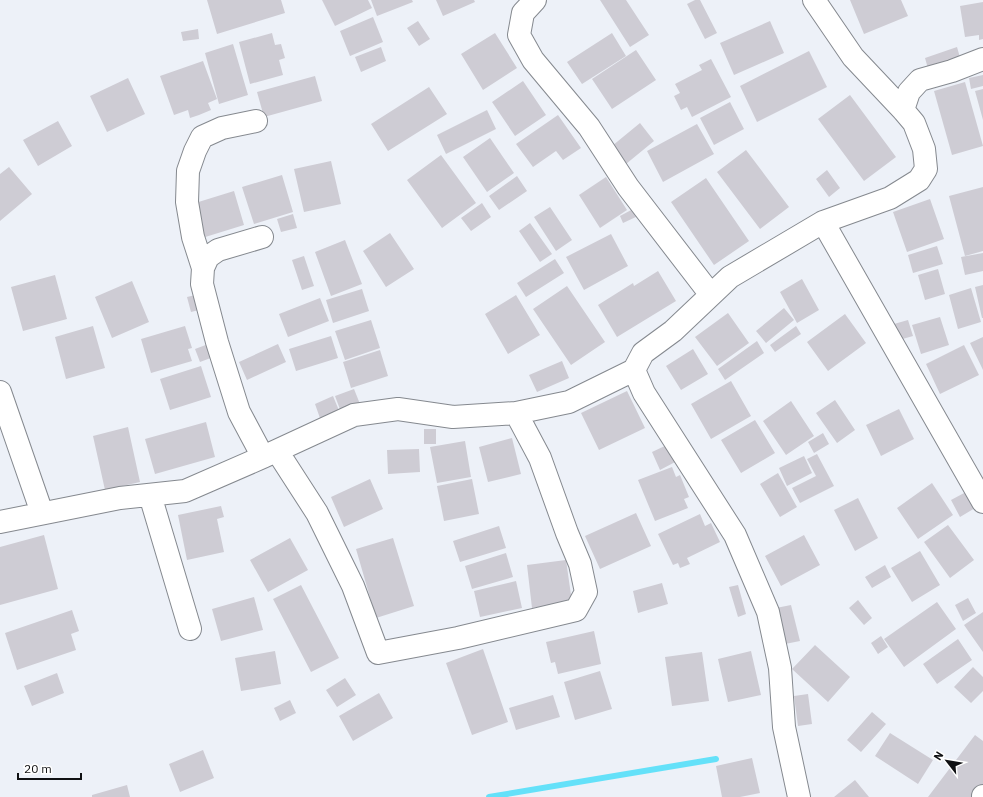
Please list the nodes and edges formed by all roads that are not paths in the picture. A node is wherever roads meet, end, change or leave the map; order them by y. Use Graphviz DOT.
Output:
graph roads {
  1 [pos="535,0"];
  2 [pos="814,0"];
  3 [pos="983,60"];
  4 [pos="901,99"];
  5 [pos="256,121"];
  6 [pos="823,222"];
  7 [pos="262,237"];
  8 [pos="203,268"];
  9 [pos="712,295"];
  10 [pos="634,370"];
  11 [pos="0,392"];
  12 [pos="516,413"];
  13 [pos="270,454"];
  14 [pos="150,495"];
  15 [pos="983,502"];
  16 [pos="42,513"];
  17 [pos="0,522"];
  18 [pos="190,629"];
  19 [pos="799,797"];
  1 -- 9 [label="street"];
  2 -- 4 [label="street"];
  3 -- 4 [label="street"];
  4 -- 6 [label="street"];
  5 -- 8 [label="street"];
  6 -- 9 [label="street"];
  6 -- 15 [label="street"];
  7 -- 8 [label="street"];
  8 -- 13 [label="street"];
  9 -- 10 [label="street"];
  10 -- 12 [label="street"];
  10 -- 19 [label="street"];
  11 -- 16 [label="street"];
  12 -- 13 [label="street"];
  12 -- 13 [label="street"];
  13 -- 14 [label="street"];
  14 -- 16 [label="street"];
  14 -- 18 [label="street"];
  16 -- 17 [label="street"];
}
